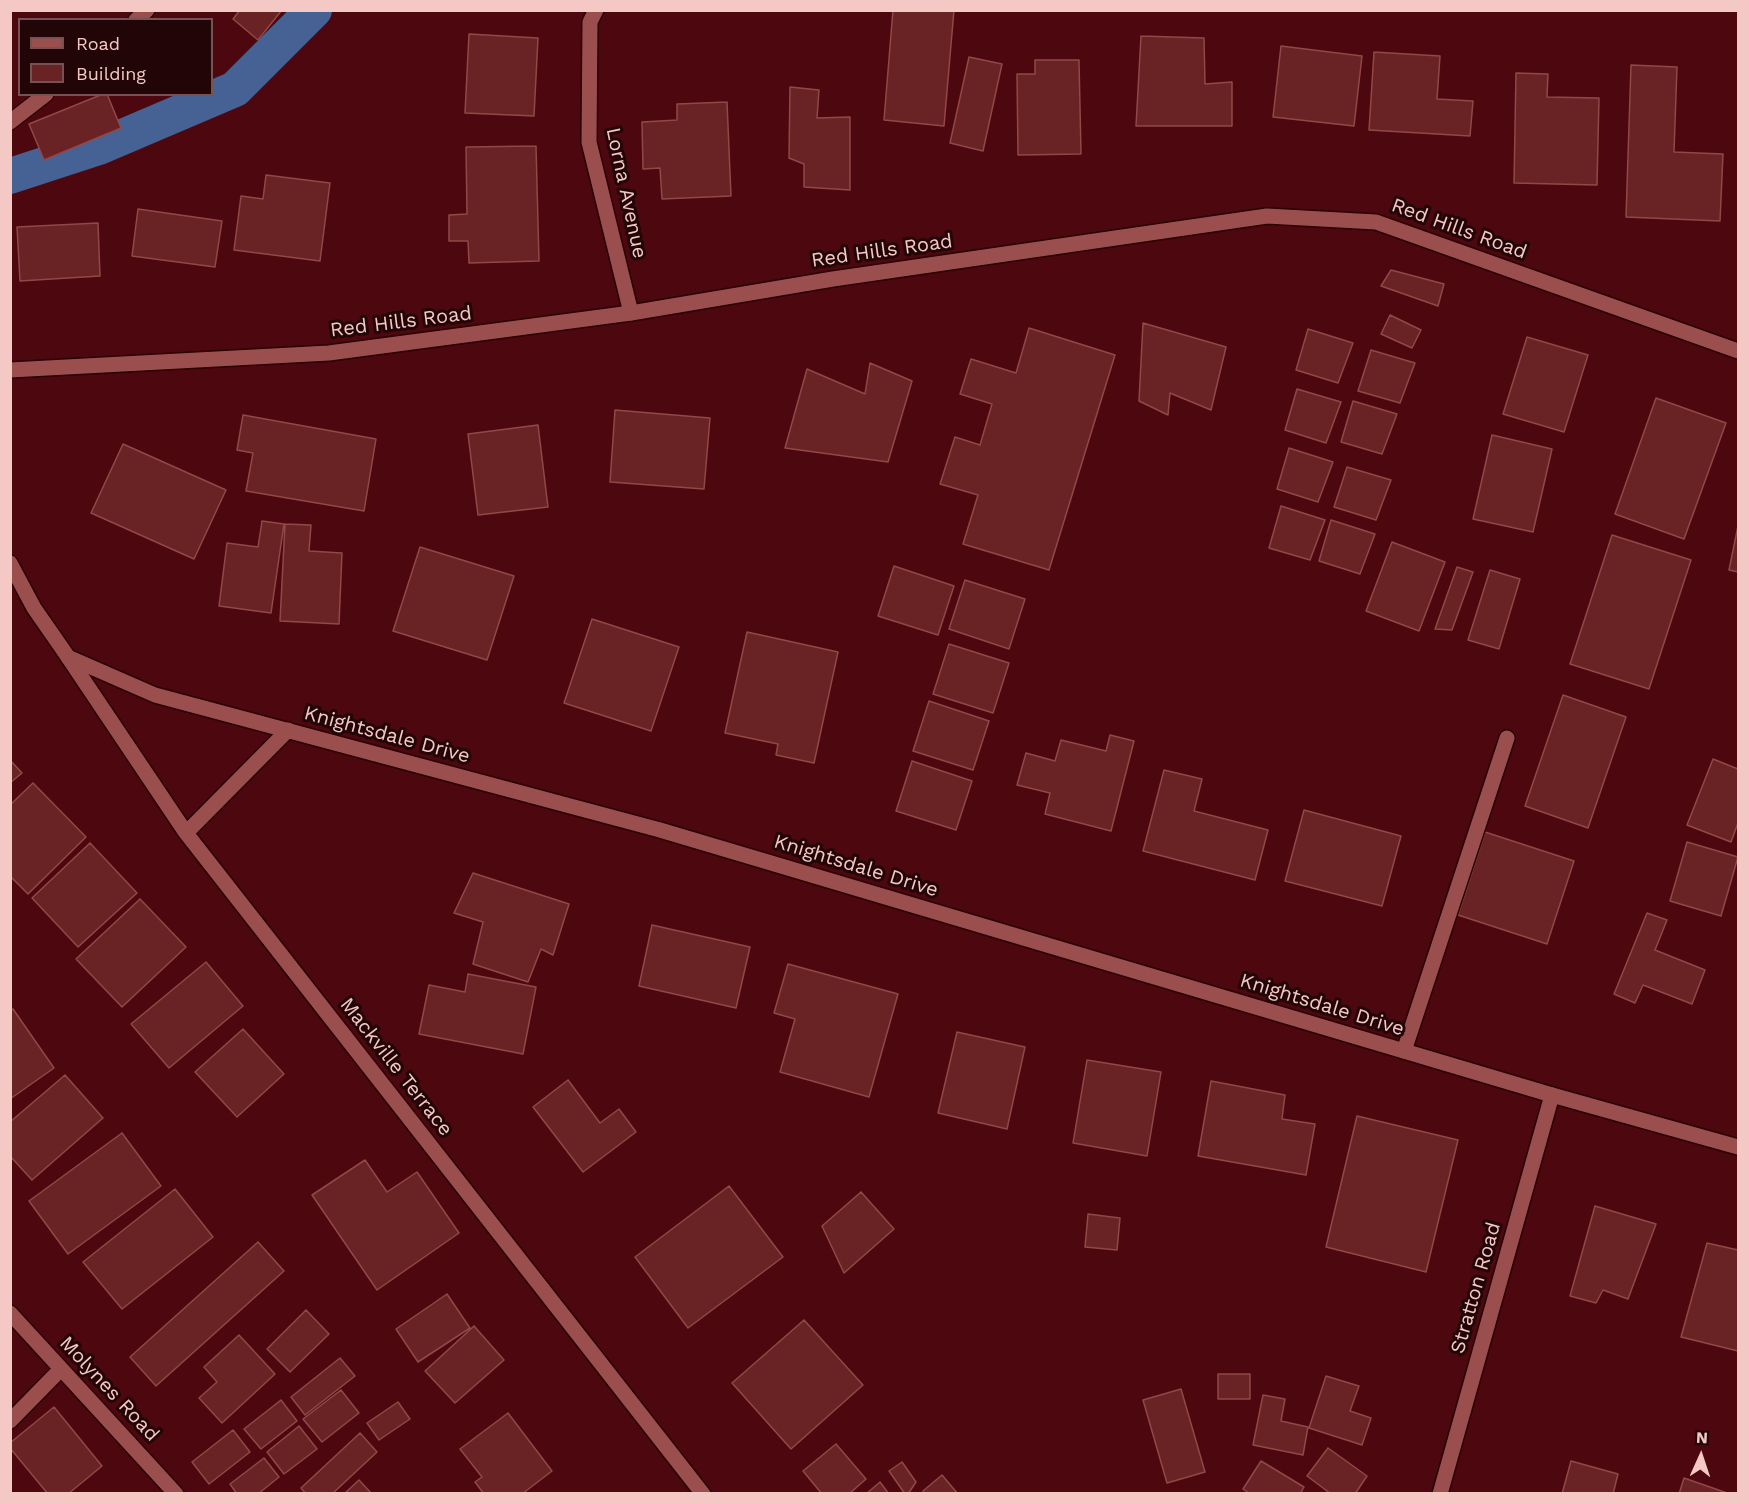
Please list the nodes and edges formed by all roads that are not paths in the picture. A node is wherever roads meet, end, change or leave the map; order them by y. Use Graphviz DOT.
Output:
graph roads {
  1 [pos="596,10"];
  2 [pos="43,96"];
  3 [pos="10,122"];
  4 [pos="631,313"];
  5 [pos="1738,351"];
  6 [pos="10,370"];
  7 [pos="10,563"];
  8 [pos="68,657"];
  9 [pos="288,730"];
  10 [pos="1507,738"];
  11 [pos="186,833"];
  12 [pos="1404,1051"];
  13 [pos="1552,1095"];
  14 [pos="1738,1147"];
  15 [pos="10,1313"];
  16 [pos="61,1369"];
  17 [pos="10,1421"];
  18 [pos="176,1494"];
  19 [pos="703,1494"];
  20 [pos="1440,1494"];
  1 -- 4 [label="street, Lorna Avenue"];
  2 -- 3 [label="street"];
  4 -- 5 [label="street, Red Hills Road"];
  4 -- 6 [label="street, Red Hills Road"];
  7 -- 8 [label="street"];
  8 -- 9 [label="street, Knightsdale Drive"];
  8 -- 11 [label="street, Mackville Terrace"];
  9 -- 11 [label="street"];
  9 -- 12 [label="street, Knightsdale Drive"];
  10 -- 12 [label="street"];
  11 -- 19 [label="street, Mackville Terrace"];
  12 -- 13 [label="street, Knightsdale Drive"];
  13 -- 14 [label="street, Knightsdale Drive"];
  13 -- 20 [label="street, Stratton Road"];
  15 -- 16 [label="street, Molynes Road"];
  16 -- 17 [label="street"];
  16 -- 18 [label="street, Molynes Road"];
}
